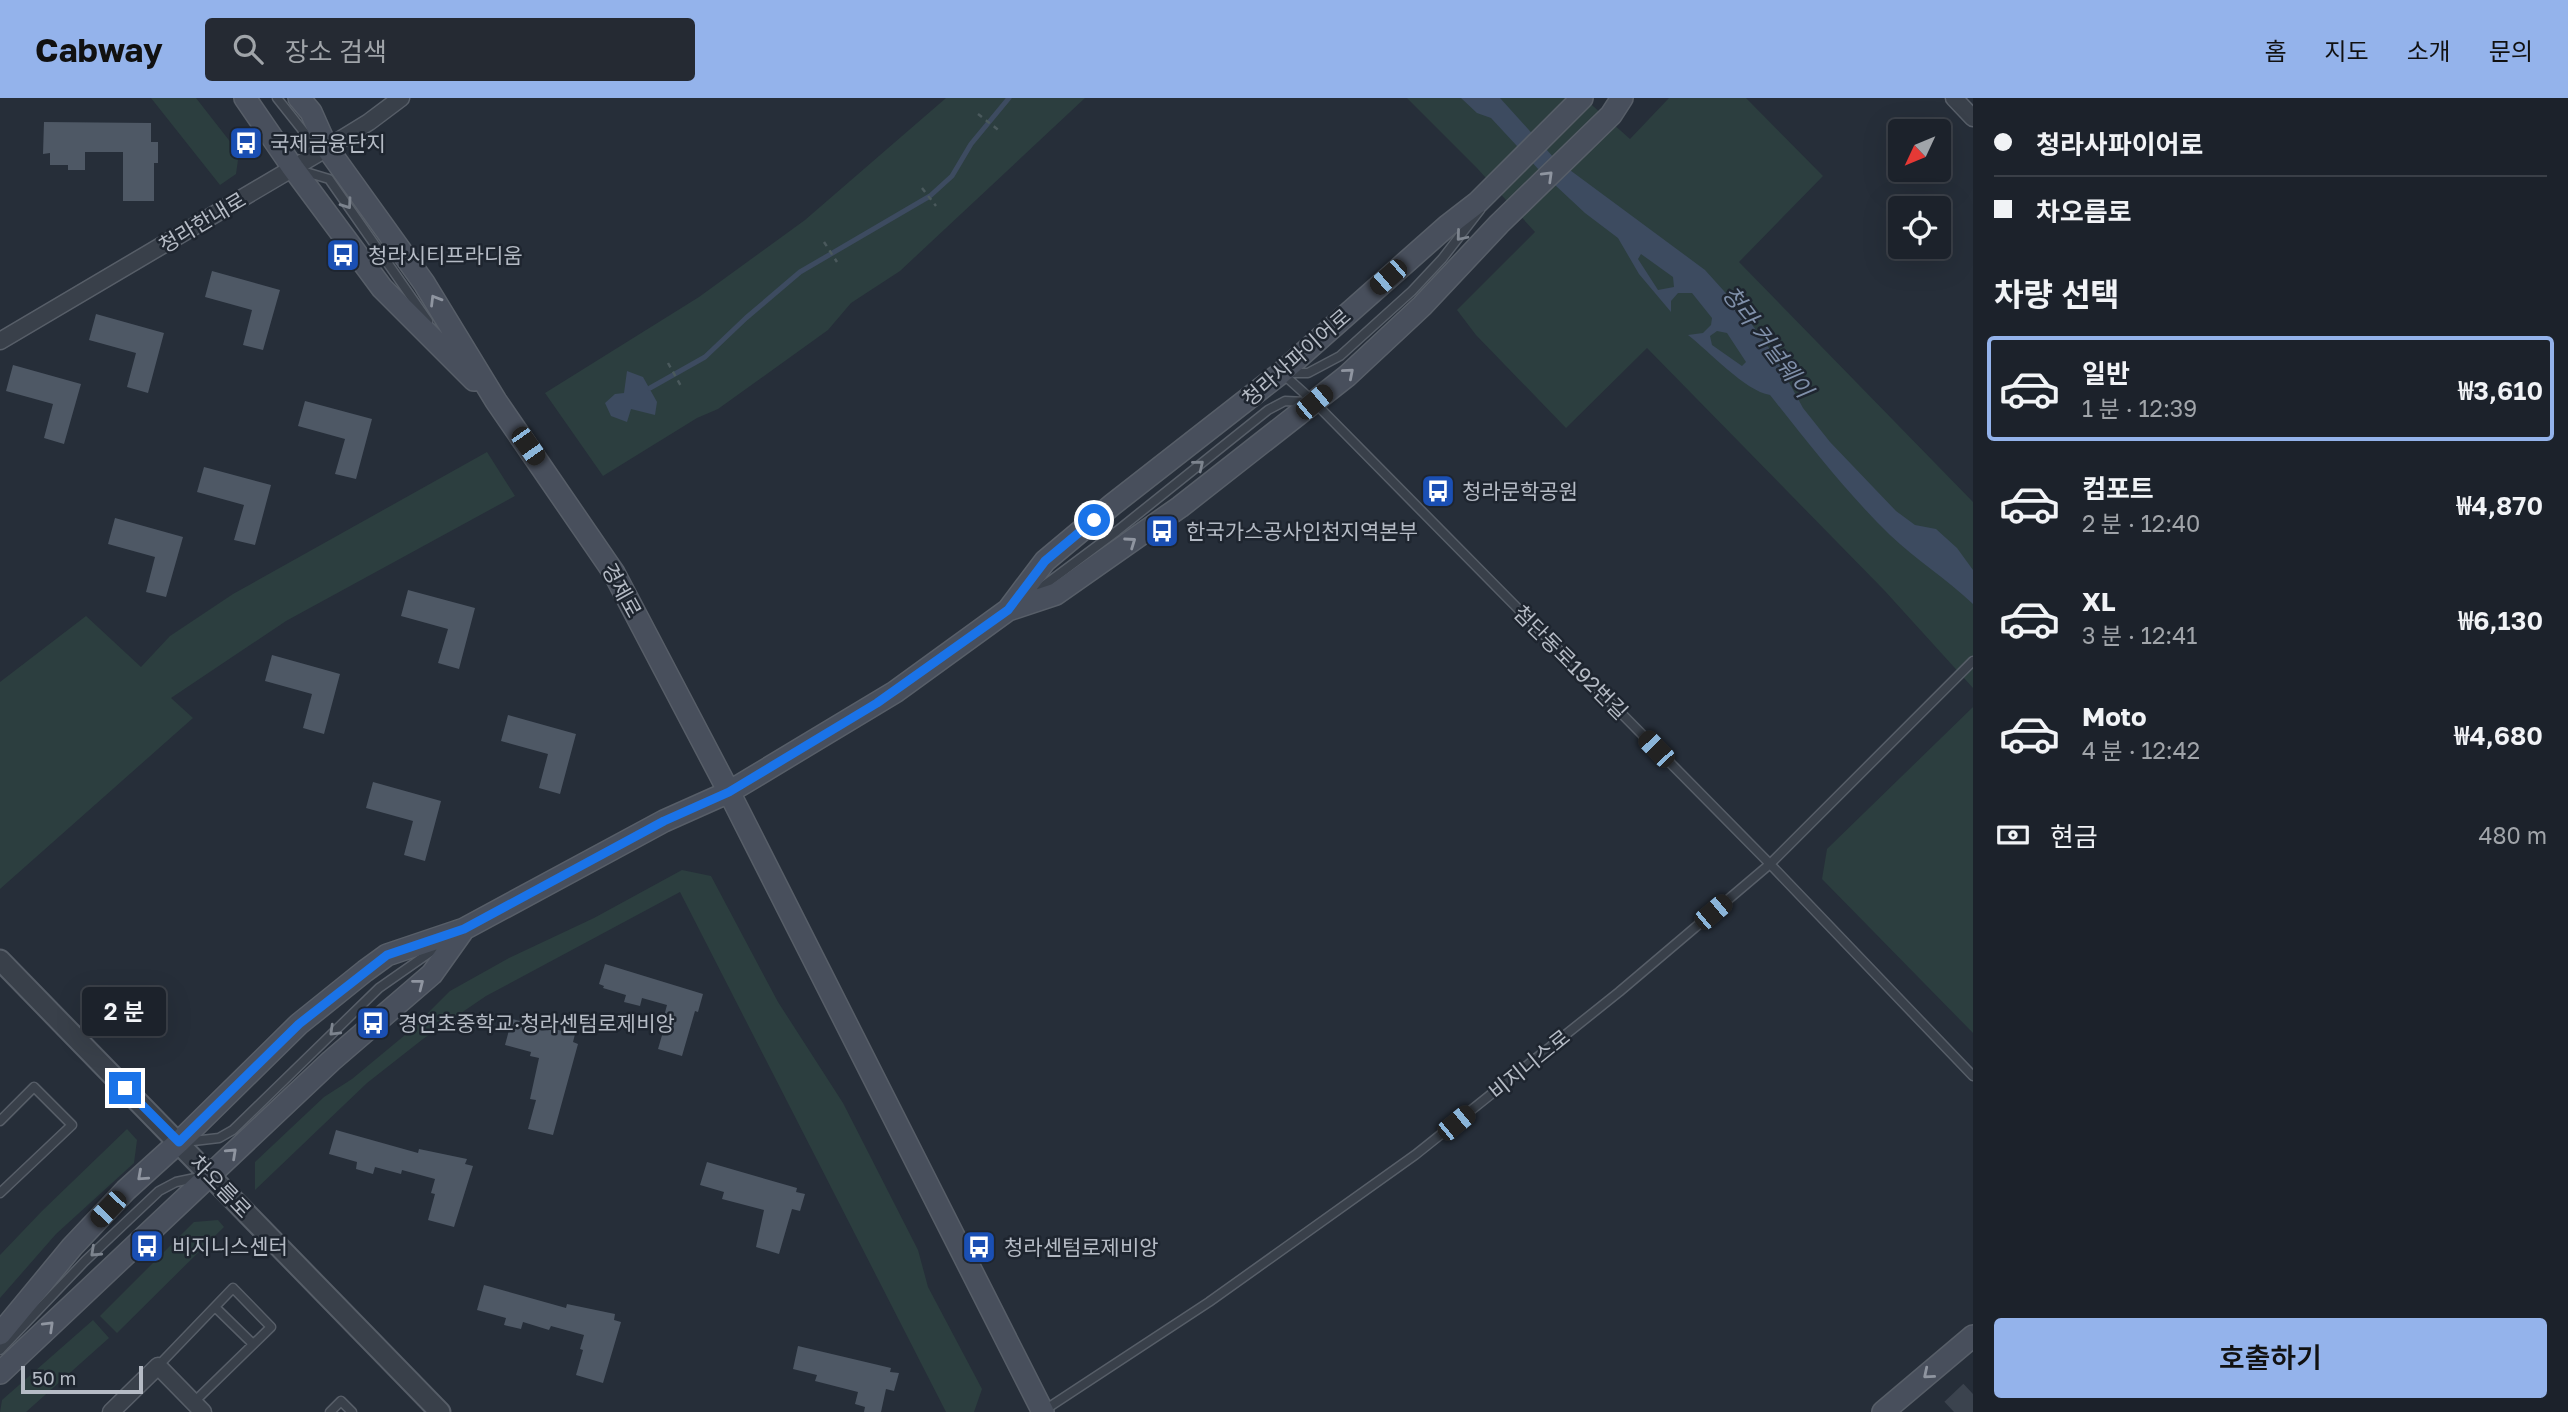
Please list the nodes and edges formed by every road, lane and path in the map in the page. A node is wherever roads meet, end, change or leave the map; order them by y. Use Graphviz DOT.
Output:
graph roads {
  1 [pos="237,98"];
  2 [pos="245,98"];
  3 [pos="277,98"];
  4 [pos="299,98"];
  5 [pos="401,98"];
  6 [pos="1582,98"];
  7 [pos="1954,98"];
  8 [pos="1616,106"];
  9 [pos="978,114"];
  10 [pos="1973,118"];
  11 [pos="262,121"];
  12 [pos="1002,132"];
  13 [pos="327,148"];
  14 [pos="293,168"];
  15 [pos="1501,180"];
  16 [pos="922,188"];
  17 [pos="936,206"];
  18 [pos="824,242"];
  19 [pos="837,262"];
  20 [pos="0,341"];
  21 [pos="668,363"];
  22 [pos="1281,373"];
  23 [pos="681,386"];
  24 [pos="496,401"];
  25 [pos="1314,402"];
  26 [pos="1008,610"];
  27 [pos="1973,661"];
  28 [pos="729,792"];
  29 [pos="1770,864"];
  30 [pos="464,929"];
  31 [pos="0,960"];
  32 [pos="1973,1076"];
  33 [pos="0,1121"];
  34 [pos="179,1142"];
  35 [pos="209,1175"];
  36 [pos="0,1193"];
  37 [pos="215,1307"];
  38 [pos="0,1334"];
  39 [pos="1973,1336"];
  40 [pos="253,1344"];
  41 [pos="0,1350"];
  42 [pos="158,1366"];
  43 [pos="0,1373"];
  44 [pos="199,1409"];
  45 [pos="111,1412"];
  46 [pos="330,1412"];
  47 [pos="352,1412"];
  48 [pos="440,1412"];
  49 [pos="1042,1412"];
  50 [pos="1883,1412"];
  1 -- 11 [label="street"];
  2 -- 11 [label="main road, 경제로"];
  3 -- 13 [label="lane"];
  4 -- 13 [label="main road, 경제로"];
  5 -- 13 [label="street, 청라한내로"];
  6 -- 15 [label="main road, 청라사파이어로"];
  7 -- 10 [label="street"];
  25 -- 8 [label="main road, one-way"];
  9 -- 12 [label="path"];
  11 -- 14 [label="main road, 경제로"];
  13 -- 14 [label="street, 청라한내로"];
  24 -- 13 [label="main road, 경제로, one-way"];
  14 -- 20 [label="street, 청라한내로"];
  14 -- 24 [label="main road, 경제로"];
  15 -- 22 [label="main road, 청라사파이어로"];
  15 -- 22 [label="lane, one-way"];
  16 -- 17 [label="path"];
  18 -- 19 [label="path"];
  21 -- 23 [label="path"];
  22 -- 25 [label="lane, 첨단동로192번길"];
  22 -- 26 [label="main road, 청라사파이어로, one-way"];
  24 -- 28 [label="main road, 경제로"];
  26 -- 25 [label="main road, one-way"];
  25 -- 29 [label="lane, 첨단동로192번길"];
  26 -- 28 [label="main road"];
  27 -- 29 [label="lane, 비지니스로"];
  28 -- 30 [label="main road"];
  28 -- 49 [label="main road, 경제로"];
  29 -- 32 [label="lane, 첨단동로192번길"];
  29 -- 49 [label="lane, 비지니스로"];
  30 -- 34 [label="main road"];
  30 -- 34 [label="lane, one-way"];
  35 -- 30 [label="main road, one-way"];
  31 -- 34 [label="street, 차오름로"];
  33 -- 36 [label="lane"];
  34 -- 35 [label="street, 차오름로"];
  34 -- 38 [label="main road, one-way"];
  35 -- 41 [label="lane, one-way"];
  43 -- 35 [label="main road, one-way"];
  35 -- 48 [label="street, 차오름로"];
  37 -- 40 [label="lane"];
  37 -- 40 [label="lane"];
  37 -- 42 [label="lane"];
  39 -- 50 [label="main road, one-way"];
  40 -- 44 [label="lane"];
  42 -- 44 [label="street"];
  42 -- 45 [label="street"];
  46 -- 47 [label="lane"];
}
